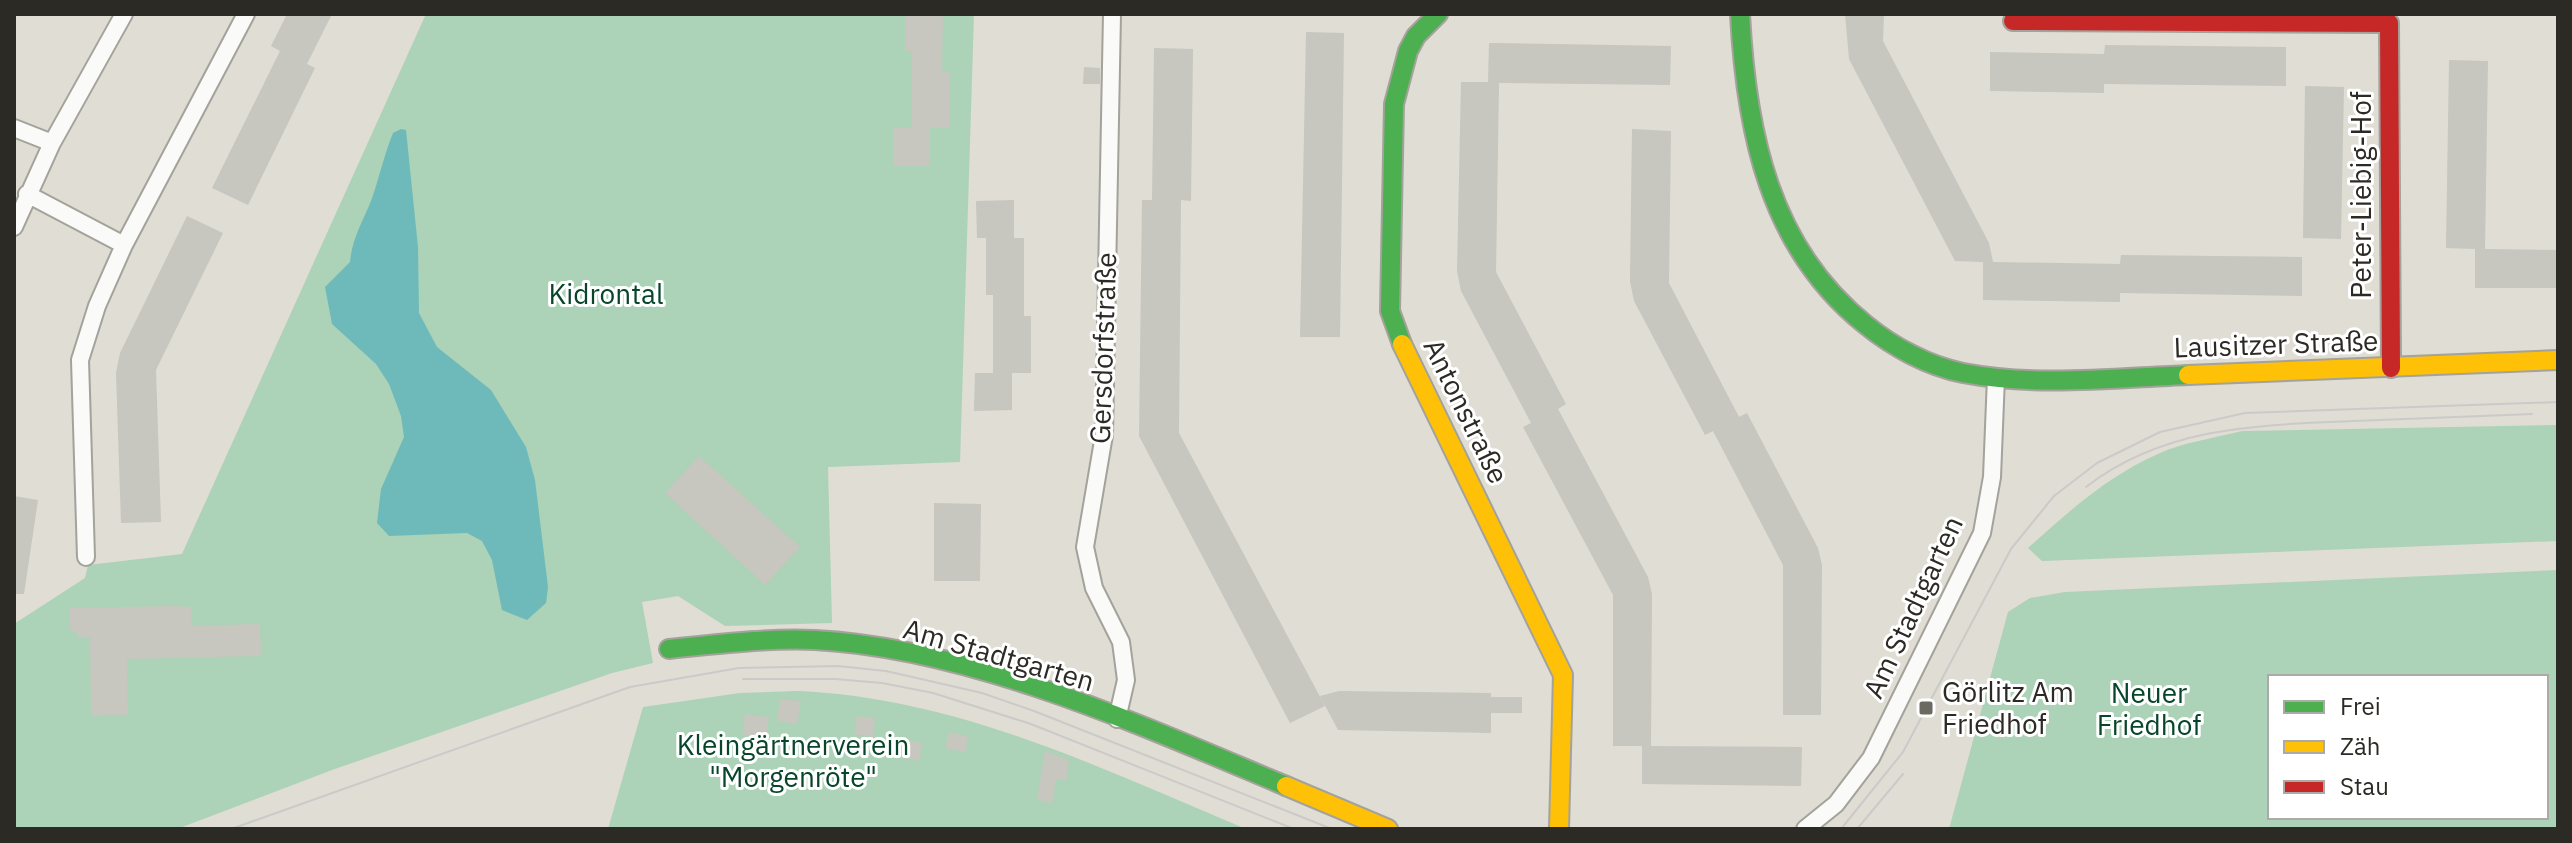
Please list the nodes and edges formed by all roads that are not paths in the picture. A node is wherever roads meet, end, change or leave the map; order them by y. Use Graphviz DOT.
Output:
graph roads {
  1 [pos="124,14"];
  2 [pos="246,14"];
  3 [pos="1112,14"];
  4 [pos="1740,14"];
  5 [pos="1432,15"];
  6 [pos="2389,18"];
  7 [pos="2013,21"];
  8 [pos="14,128"];
  9 [pos="52,143"];
  10 [pos="27,194"];
  11 [pos="14,227"];
  12 [pos="124,245"];
  13 [pos="2558,360"];
  14 [pos="2391,368"];
  15 [pos="1996,377"];
  16 [pos="86,557"];
  17 [pos="669,649"];
  18 [pos="1117,719"];
  19 [pos="1388,829"];
  20 [pos="1559,829"];
  21 [pos="1805,829"];
  1 -- 9 [label="street"];
  2 -- 12 [label="street"];
  3 -- 18 [label="street, Gersdorfstraße"];
  4 -- 15 [label="street, Lausitzer Straße"];
  5 -- 20 [label="street, Antonstraße"];
  6 -- 7 [label="street, Peter-Liebig-Hof"];
  6 -- 14 [label="street, Peter-Liebig-Hof"];
  8 -- 9 [label="street"];
  9 -- 10 [label="street"];
  10 -- 11 [label="street"];
  10 -- 12 [label="street"];
  12 -- 16 [label="street"];
  13 -- 14 [label="street, Lausitzer Straße"];
  14 -- 15 [label="street, Lausitzer Straße"];
  15 -- 21 [label="street, Am Stadtgarten"];
  17 -- 18 [label="street, Am Stadtgarten"];
  18 -- 19 [label="street, Am Stadtgarten"];
}
